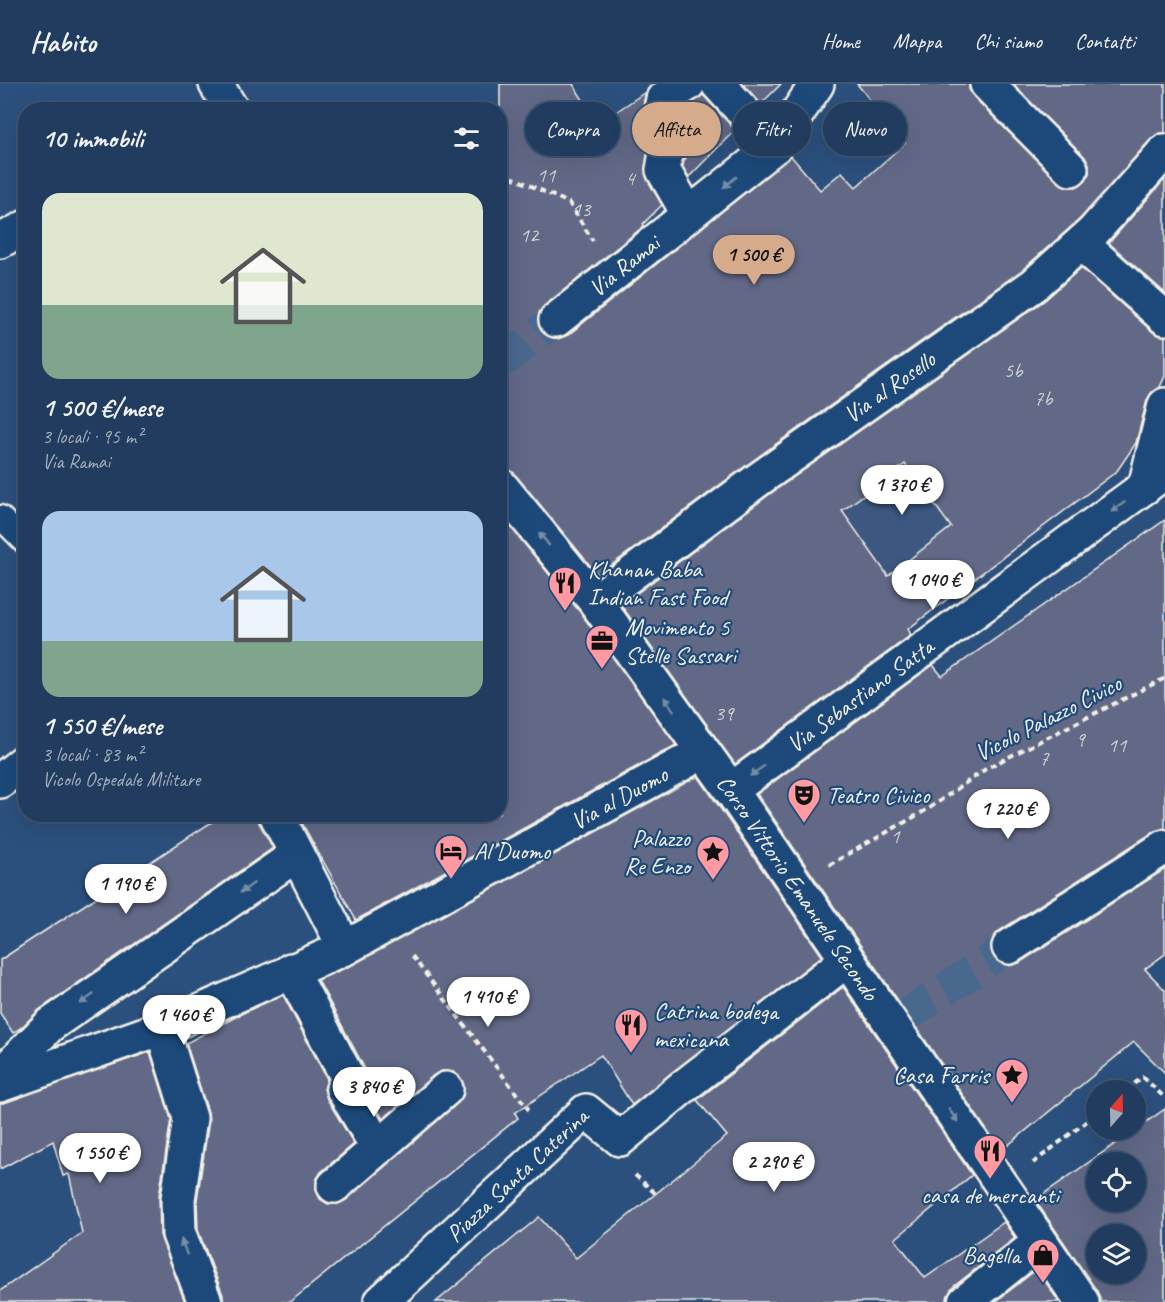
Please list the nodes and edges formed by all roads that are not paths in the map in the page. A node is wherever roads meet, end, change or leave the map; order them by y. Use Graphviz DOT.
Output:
graph roads {
  1 [pos="718,84"];
  2 [pos="817,84"];
  3 [pos="987,84"];
  4 [pos="666,89"];
  5 [pos="735,102"];
  6 [pos="805,102"];
  7 [pos="1165,152"];
  8 [pos="763,156"];
  9 [pos="1071,169"];
  10 [pos="689,215"];
  11 [pos="18,231"];
  12 [pos="0,241"];
  13 [pos="1081,243"];
  14 [pos="1165,318"];
  15 [pos="556,320"];
  16 [pos="1165,405"];
  17 [pos="1155,480"];
  18 [pos="507,493"];
  19 [pos="0,517"];
  20 [pos="18,535"];
  21 [pos="595,601"];
  22 [pos="702,752"];
  23 [pos="18,766"];
  24 [pos="0,781"];
  25 [pos="731,790"];
  26 [pos="280,822"];
  27 [pos="1165,847"];
  28 [pos="296,855"];
  29 [pos="1009,947"];
  30 [pos="345,948"];
  31 [pos="847,960"];
  32 [pos="291,970"];
  33 [pos="162,1028"];
  34 [pos="0,1076"];
  35 [pos="0,1085"];
  36 [pos="446,1089"];
  37 [pos="378,1148"];
  38 [pos="334,1186"];
  39 [pos="1040,1242"];
  40 [pos="205,1302"];
  41 [pos="381,1302"];
  42 [pos="965,1302"];
  43 [pos="1082,1302"];
  1 -- 5 [label="street"];
  2 -- 6 [label="street, Via Ramai"];
  3 -- 9 [label="street"];
  4 -- 10 [label="street"];
  7 -- 13 [label="street, Via al Rosello"];
  8 -- 10 [label="street, Via Ramai, one-way"];
  10 -- 15 [label="street, Via Ramai"];
  11 -- 12 [label="street"];
  13 -- 14 [label="street"];
  13 -- 21 [label="street, Via al Rosello"];
  16 -- 17 [label="street"];
  17 -- 25 [label="street, Via Sebastiano Satta, one-way"];
  21 -- 18 [label="street, Corso Vittorio Emanuele Secondo, one-way"];
  19 -- 20 [label="lane"];
  22 -- 21 [label="street, Corso Vittorio Emanuele Secondo, one-way"];
  22 -- 25 [label="street, Corso Vittorio Emanuele Secondo"];
  22 -- 30 [label="street, Via al Duomo"];
  23 -- 24 [label="street"];
  25 -- 31 [label="street, Corso Vittorio Emanuele Secondo"];
  26 -- 28 [label="street"];
  27 -- 29 [label="street"];
  28 -- 30 [label="street"];
  28 -- 34 [label="street, one-way"];
  30 -- 32 [label="street, Via al Duomo"];
  31 -- 39 [label="street, Corso Vittorio Emanuele Secondo, one-way"];
  31 -- 41 [label="street, Piazza Santa Caterina"];
  32 -- 33 [label="street, Via al Duomo"];
  32 -- 37 [label="street"];
  33 -- 35 [label="street, Via al Duomo"];
  40 -- 33 [label="street, one-way"];
  36 -- 37 [label="street"];
  37 -- 38 [label="street"];
  39 -- 42 [label="street"];
  39 -- 43 [label="street, Corso Vittorio Emanuele Secondo"];
}
